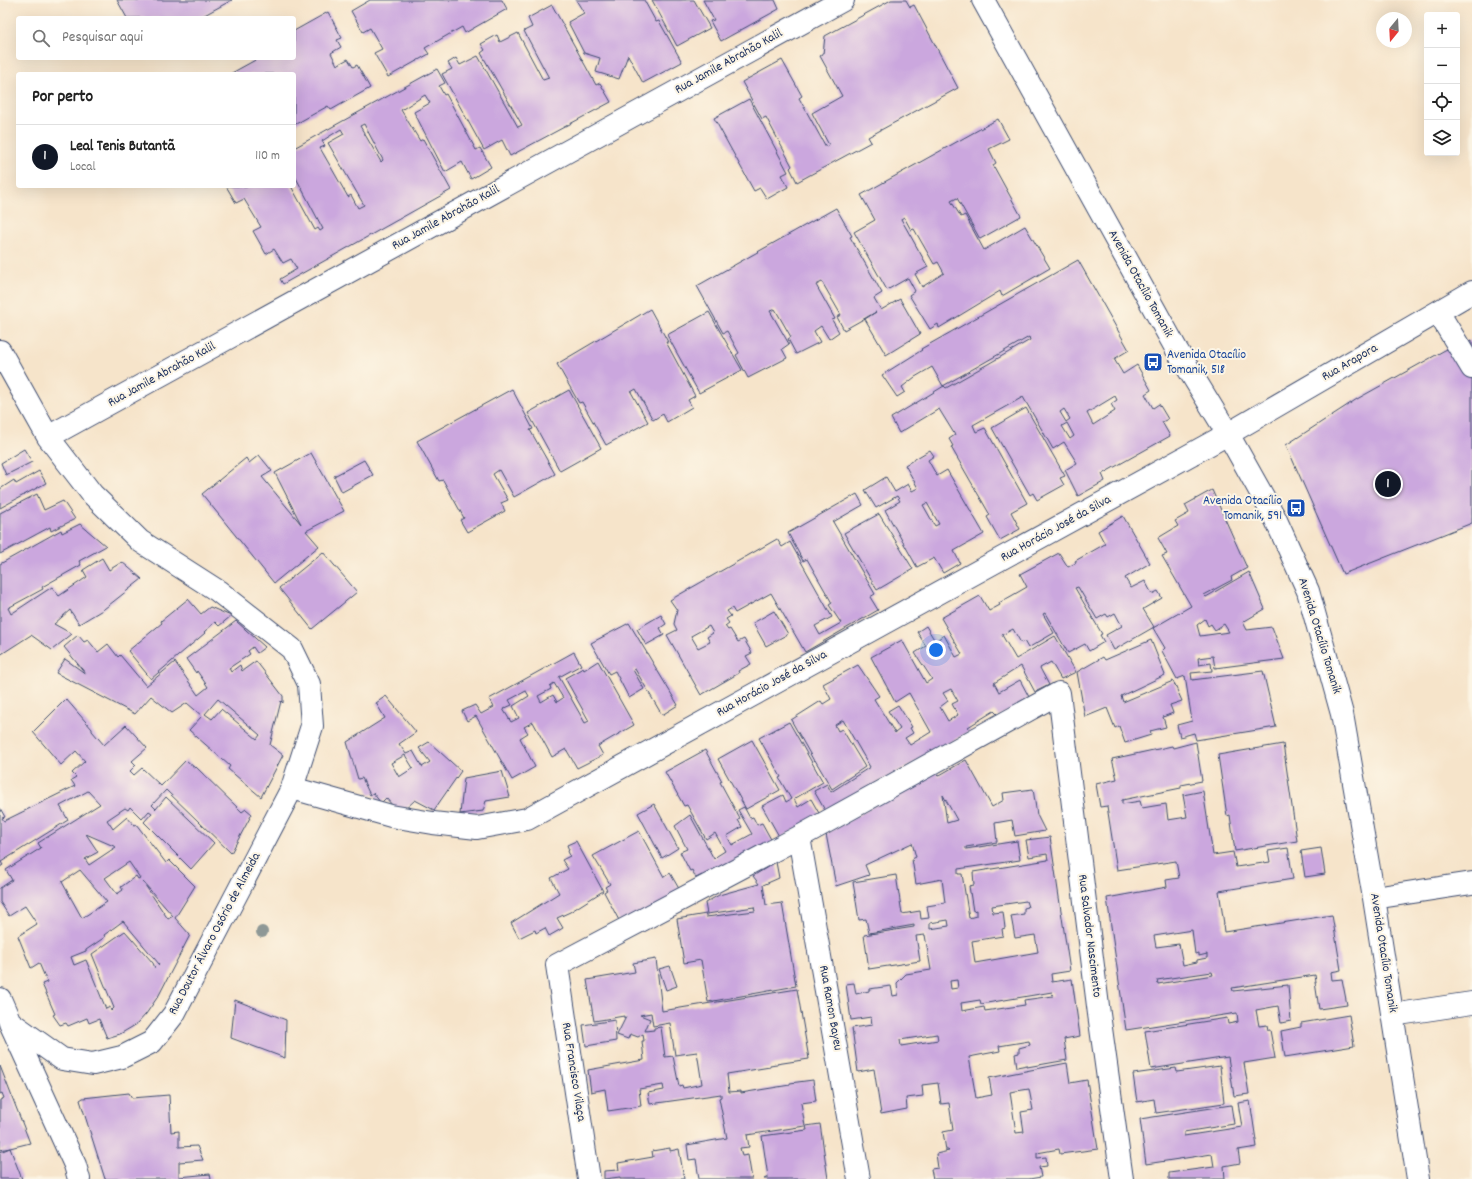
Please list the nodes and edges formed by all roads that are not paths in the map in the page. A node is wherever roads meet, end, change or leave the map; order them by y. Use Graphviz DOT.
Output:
graph roads {
  1 [pos="843,0"];
  2 [pos="983,0"];
  3 [pos="1472,292"];
  4 [pos="1438,312"];
  5 [pos="0,351"];
  6 [pos="1472,368"];
  7 [pos="1228,434"];
  8 [pos="48,437"];
  9 [pos="292,788"];
  10 [pos="800,837"];
  11 [pos="1472,883"];
  12 [pos="1374,898"];
  13 [pos="0,999"];
  14 [pos="1472,1003"];
  15 [pos="1392,1015"];
  16 [pos="10,1022"];
  17 [pos="79,1179"];
  18 [pos="590,1179"];
  19 [pos="858,1179"];
  20 [pos="1122,1179"];
  21 [pos="1418,1179"];
  1 -- 8 [label="street, Rua Jamile Abrahão Kalil"];
  2 -- 7 [label="street, Avenida Otacílio Tomanik"];
  3 -- 4 [label="street, Rua Arapora"];
  4 -- 6 [label="street"];
  4 -- 7 [label="street, Rua Arapora"];
  5 -- 8 [label="street, Rua Doutor Álvaro Osório de Almeida"];
  7 -- 9 [label="street, Rua Horácio José da Silva"];
  7 -- 12 [label="street, Avenida Otacílio Tomanik"];
  8 -- 9 [label="street, Rua Doutor Álvaro Osório de Almeida"];
  9 -- 16 [label="street, Rua Doutor Álvaro Osório de Almeida"];
  10 -- 18 [label="street, Rua Francisco Vilaça"];
  10 -- 19 [label="street, Rua Ramon Bayeu"];
  10 -- 20 [label="street, Rua Salvador Nascimento"];
  11 -- 12 [label="street"];
  12 -- 15 [label="street, Avenida Otacílio Tomanik"];
  13 -- 16 [label="street"];
  14 -- 15 [label="street"];
  15 -- 21 [label="street, Avenida Otacílio Tomanik"];
  16 -- 17 [label="street"];
}
